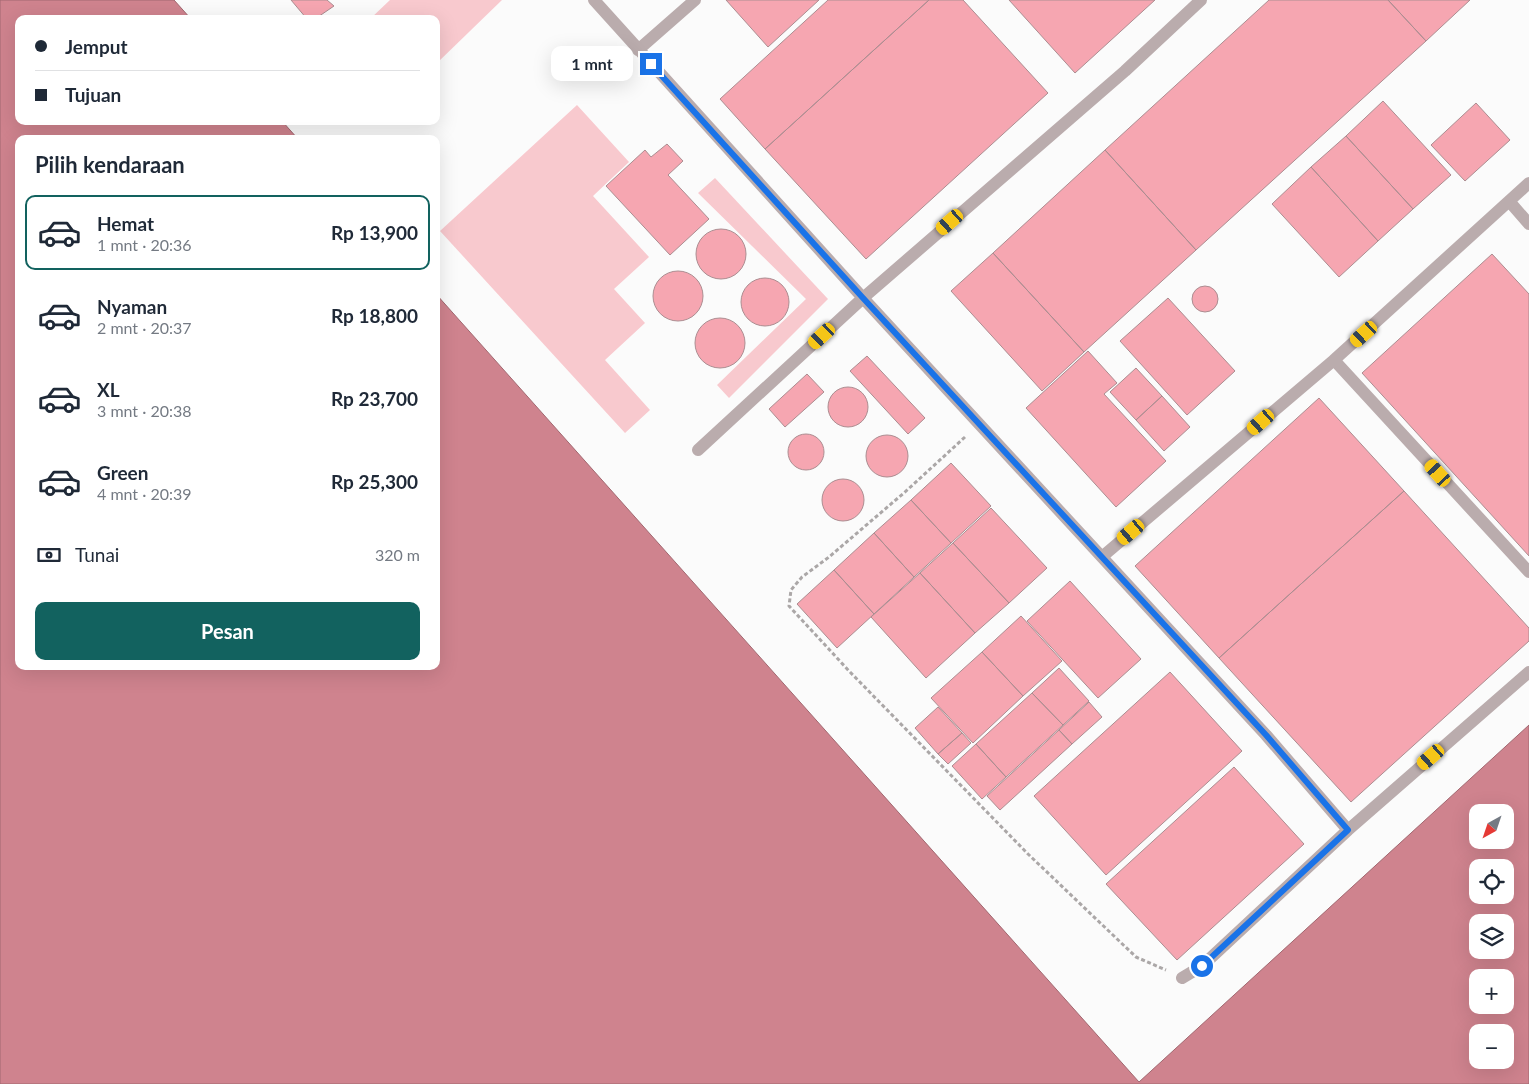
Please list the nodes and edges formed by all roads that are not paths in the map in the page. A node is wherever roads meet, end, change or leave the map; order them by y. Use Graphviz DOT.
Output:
graph roads {
  1 [pos="594,0"];
  2 [pos="695,0"];
  3 [pos="1201,0"];
  4 [pos="638,50"];
  5 [pos="1529,183"];
  6 [pos="1509,201"];
  7 [pos="1529,224"];
  8 [pos="863,298"];
  9 [pos="1334,360"];
  10 [pos="698,450"];
  11 [pos="1103,556"];
  12 [pos="1529,572"];
  13 [pos="1529,672"];
  14 [pos="1348,830"];
  15 [pos="1182,978"];
  1 -- 4 [label="lane"];
  2 -- 4 [label="lane"];
  3 -- 8 [label="lane"];
  4 -- 8 [label="lane"];
  5 -- 6 [label="lane"];
  6 -- 7 [label="lane"];
  6 -- 9 [label="lane"];
  8 -- 10 [label="lane"];
  8 -- 11 [label="lane"];
  9 -- 11 [label="lane"];
  9 -- 12 [label="lane"];
  11 -- 14 [label="lane"];
  13 -- 14 [label="lane"];
  14 -- 15 [label="lane"];
}
